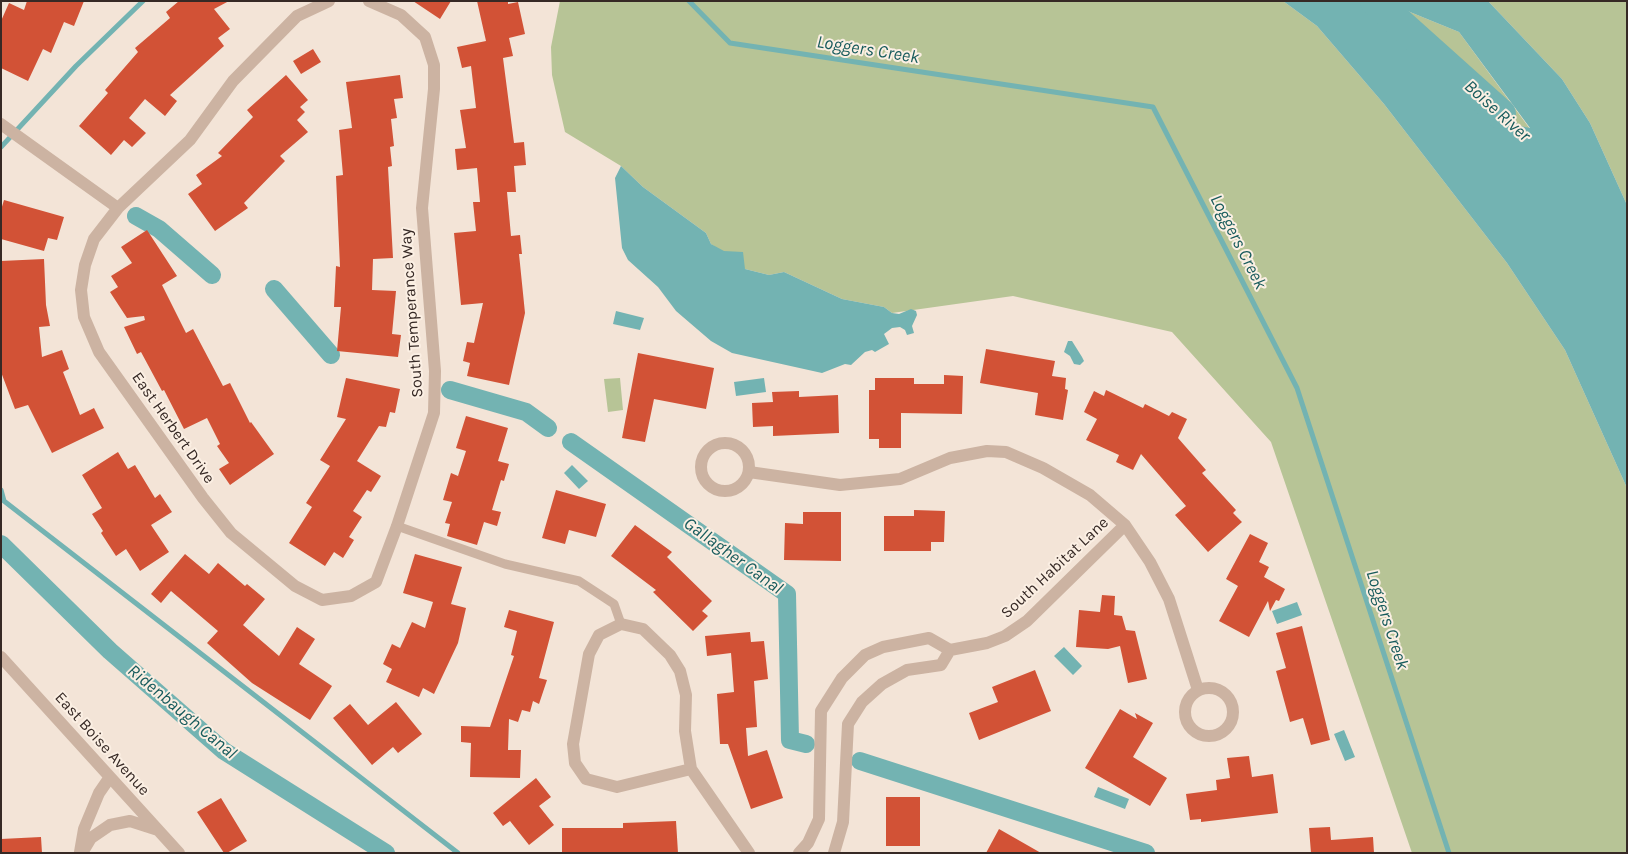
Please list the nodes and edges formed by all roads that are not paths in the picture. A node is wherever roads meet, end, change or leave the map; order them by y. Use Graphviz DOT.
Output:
graph roads {
  1 [pos="329,1"];
  2 [pos="369,1"];
  3 [pos="1,124"];
  4 [pos="118,208"];
  5 [pos="749,472"];
  6 [pos="398,526"];
  7 [pos="1125,526"];
  8 [pos="352,596"];
  9 [pos="621,624"];
  10 [pos="950,650"];
  11 [pos="1,657"];
  12 [pos="1198,690"];
  13 [pos="691,769"];
  14 [pos="110,777"];
  15 [pos="159,831"];
  16 [pos="81,853"];
  17 [pos="179,853"];
  18 [pos="749,853"];
  19 [pos="799,853"];
  20 [pos="834,853"];
  1 -- 4 [label="street, East Herbert Drive"];
  2 -- 6 [label="street, South Temperance Way"];
  3 -- 4 [label="street"];
  4 -- 8 [label="street, East Herbert Drive"];
  5 -- 7 [label="street"];
  6 -- 8 [label="street, South Temperance Way"];
  6 -- 9 [label="lane"];
  7 -- 10 [label="street, South Habitat Lane"];
  7 -- 12 [label="street"];
  9 -- 13 [label="street"];
  9 -- 13 [label="street"];
  10 -- 19 [label="street"];
  10 -- 20 [label="street"];
  11 -- 14 [label="street, East Boise Avenue"];
  13 -- 18 [label="street"];
  14 -- 15 [label="street, East Boise Avenue"];
  14 -- 16 [label="street"];
  15 -- 16 [label="street"];
  15 -- 17 [label="street, East Boise Avenue"];
}
